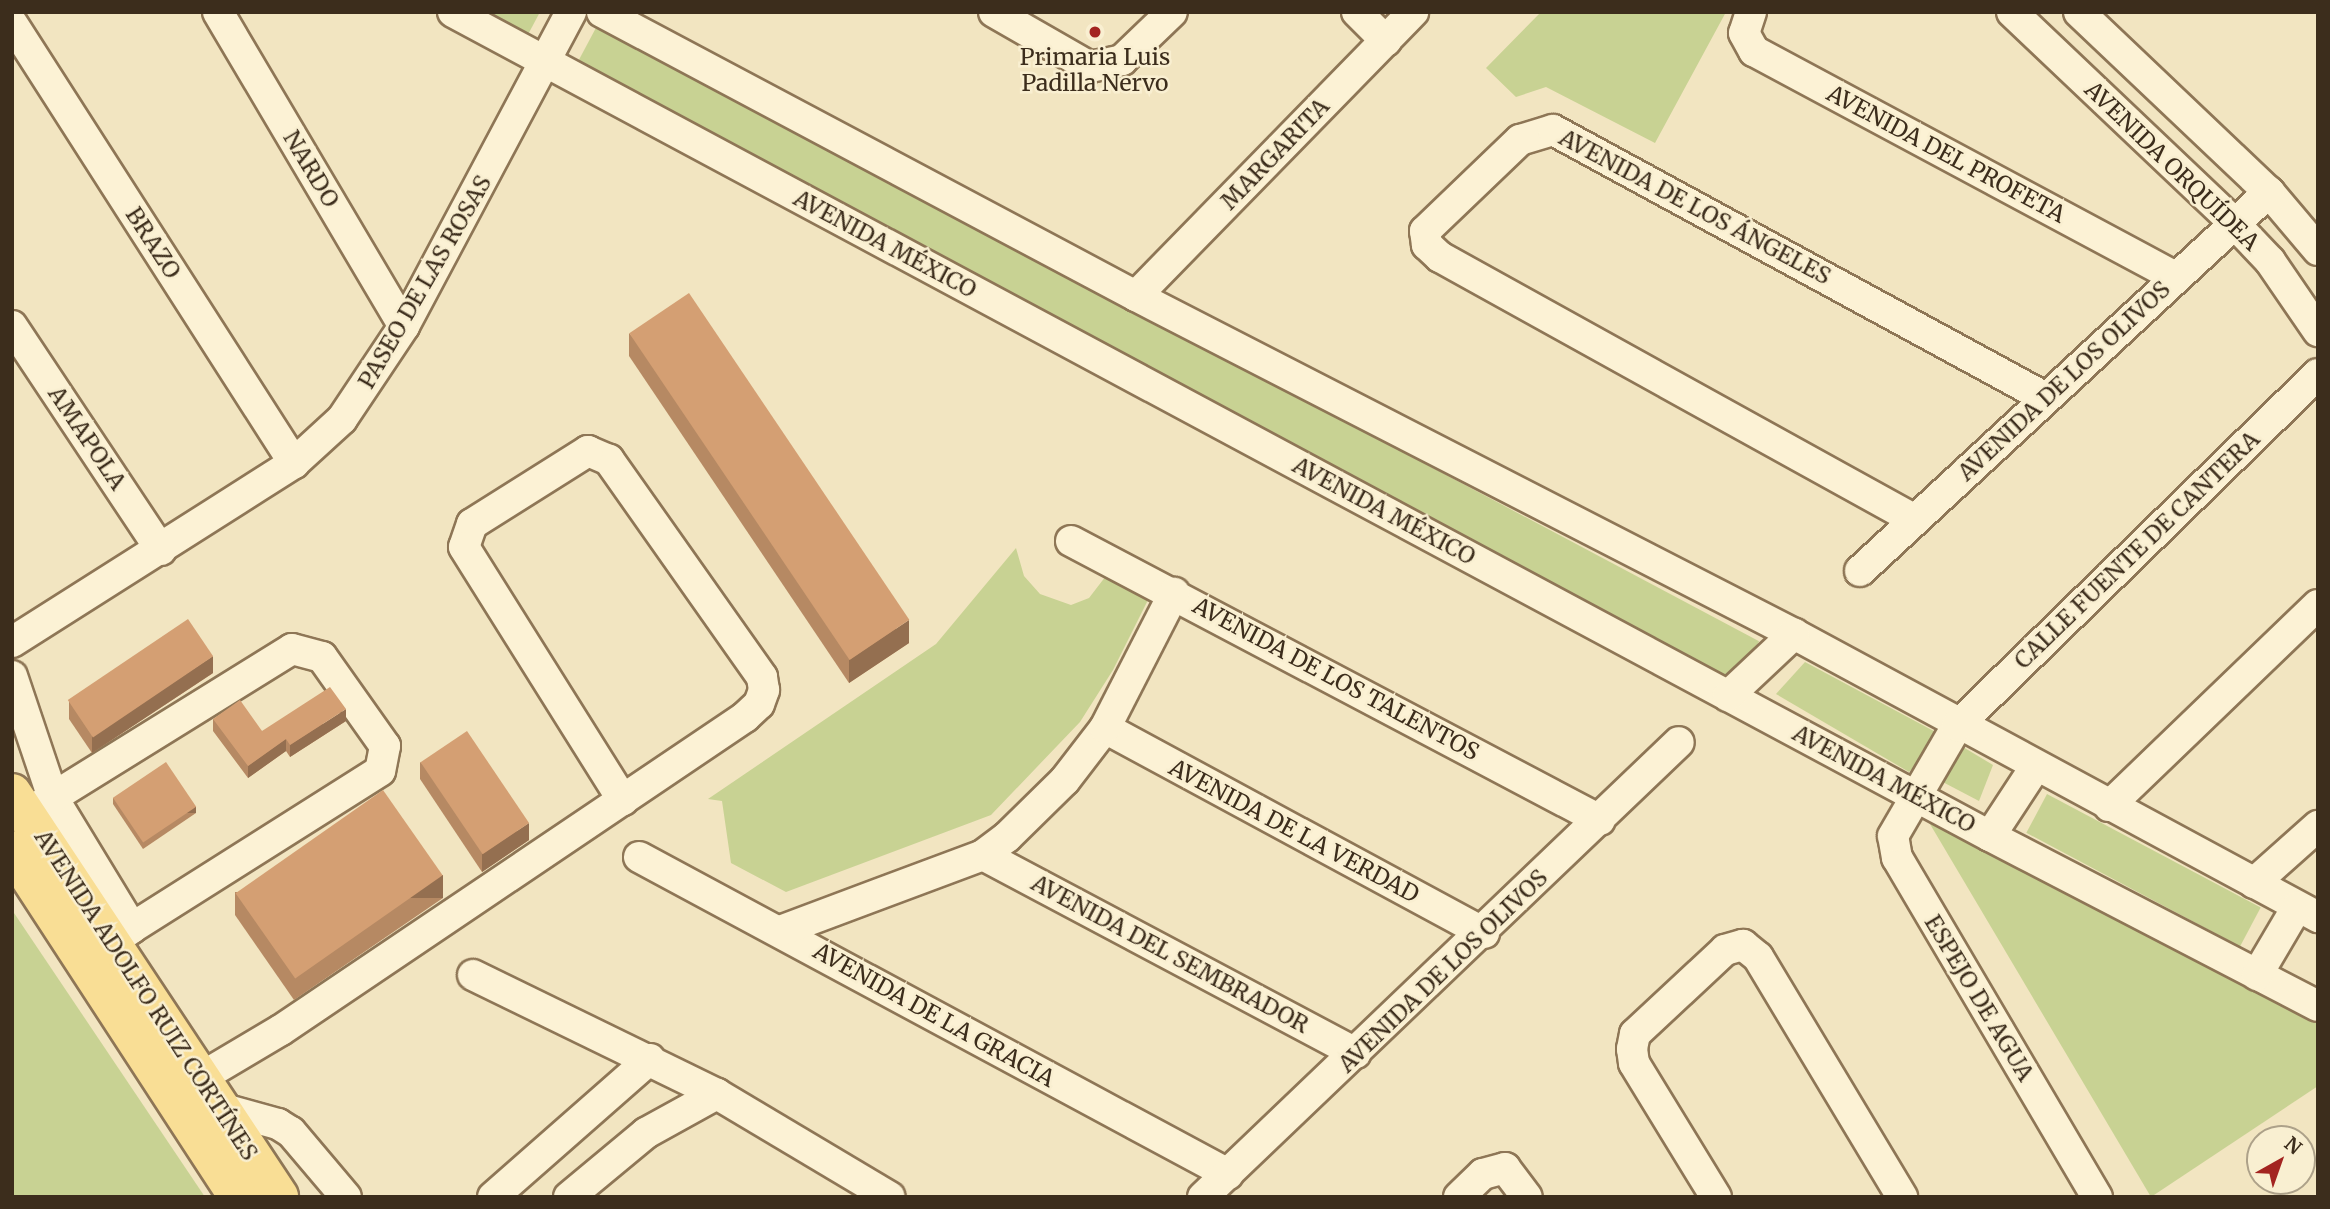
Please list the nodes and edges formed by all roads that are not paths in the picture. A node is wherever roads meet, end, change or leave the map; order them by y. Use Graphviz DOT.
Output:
graph roads {
  1 [pos="218,12"];
  2 [pos="453,12"];
  3 [pos="572,12"];
  4 [pos="602,12"];
  5 [pos="994,12"];
  6 [pos="1172,12"];
  7 [pos="1357,12"];
  8 [pos="1413,12"];
  9 [pos="1751,12"];
  10 [pos="2012,12"];
  11 [pos="2079,12"];
  12 [pos="12,23"];
  13 [pos="1385,41"];
  14 [pos="547,62"];
  15 [pos="2269,192"];
  16 [pos="2233,222"];
  17 [pos="2318,250"];
  18 [pos="2175,277"];
  19 [pos="1136,296"];
  20 [pos="12,326"];
  21 [pos="404,326"];
  22 [pos="2318,331"];
  23 [pos="2318,374"];
  24 [pos="2046,398"];
  25 [pos="295,463"];
  26 [pos="1915,520"];
  27 [pos="1071,541"];
  28 [pos="161,551"];
  29 [pos="1860,571"];
  30 [pos="1174,593"];
  31 [pos="2318,605"];
  32 [pos="1794,635"];
  33 [pos="12,642"];
  34 [pos="12,676"];
  35 [pos="1728,696"];
  36 [pos="1957,726"];
  37 [pos="1105,728"];
  38 [pos="1679,742"];
  39 [pos="2036,766"];
  40 [pos="1914,794"];
  41 [pos="623,800"];
  42 [pos="31,802"];
  43 [pos="2109,806"];
  44 [pos="1600,820"];
  45 [pos="2318,826"];
  46 [pos="1990,836"];
  47 [pos="12,850"];
  48 [pos="983,855"];
  49 [pos="639,857"];
  50 [pos="2254,883"];
  51 [pos="2308,912"];
  52 [pos="780,931"];
  53 [pos="1484,933"];
  54 [pos="122,935"];
  55 [pos="473,975"];
  56 [pos="2257,975"];
  57 [pos="2318,1006"];
  58 [pos="1356,1053"];
  59 [pos="650,1059"];
  60 [pos="210,1093"];
  61 [pos="717,1094"];
  62 [pos="1228,1174"];
  63 [pos="864,1188"];
  64 [pos="234,1191"];
  65 [pos="279,1197"];
  66 [pos="346,1197"];
  67 [pos="493,1197"];
  68 [pos="569,1197"];
  69 [pos="890,1197"];
  70 [pos="1203,1197"];
  71 [pos="1459,1197"];
  72 [pos="1527,1197"];
  73 [pos="1716,1197"];
  74 [pos="1902,1197"];
  75 [pos="2097,1197"];
  1 -- 21 [label="street, NARDO"];
  2 -- 14 [label="street, AVENIDA MÉXICO"];
  3 -- 14 [label="street, PASEO DE LAS ROSAS"];
  4 -- 19 [label="street"];
  5 -- 6 [label="street"];
  7 -- 13 [label="street"];
  8 -- 13 [label="street, MARGARITA"];
  9 -- 18 [label="street, AVENIDA DEL PROFETA"];
  10 -- 16 [label="street, AVENIDA ORQUÍDEA"];
  11 -- 15 [label="street, AVENIDA ORQUÍDEA"];
  12 -- 25 [label="street, BRAZO"];
  13 -- 19 [label="street, MARGARITA"];
  14 -- 21 [label="street, PASEO DE LAS ROSAS"];
  14 -- 35 [label="street, AVENIDA MÉXICO"];
  15 -- 16 [label="street, AVENIDA DE LOS OLIVOS"];
  15 -- 17 [label="street, AVENIDA ORQUÍDEA"];
  16 -- 18 [label="street, AVENIDA DE LOS OLIVOS"];
  16 -- 22 [label="street, AVENIDA ORQUÍDEA"];
  18 -- 24 [label="street, AVENIDA DE LOS OLIVOS"];
  19 -- 32 [label="street"];
  20 -- 28 [label="street, AMAPOLA"];
  21 -- 25 [label="street, PASEO DE LAS ROSAS"];
  23 -- 36 [label="street, CALLE FUENTE DE CANTERA"];
  24 -- 26 [label="street, AVENIDA DE LOS OLIVOS"];
  24 -- 26 [label="street, AVENIDA DE LOS ÁNGELES"];
  25 -- 28 [label="street, PASEO DE LAS ROSAS"];
  26 -- 29 [label="street, AVENIDA DE LOS OLIVOS"];
  27 -- 30 [label="street, AVENIDA DE LOS TALENTOS"];
  28 -- 33 [label="street, PASEO DE LAS ROSAS"];
  30 -- 37 [label="street"];
  30 -- 44 [label="street, AVENIDA DE LOS TALENTOS"];
  31 -- 43 [label="street"];
  32 -- 35 [label="street"];
  32 -- 36 [label="street"];
  34 -- 42 [label="street"];
  35 -- 40 [label="street, AVENIDA MÉXICO"];
  36 -- 39 [label="street"];
  36 -- 40 [label="street, CALLE FUENTE DE CANTERA"];
  37 -- 48 [label="street"];
  37 -- 53 [label="street, AVENIDA DE LA VERDAD"];
  38 -- 44 [label="street, AVENIDA DE LOS OLIVOS"];
  39 -- 43 [label="street"];
  39 -- 46 [label="street"];
  40 -- 46 [label="street, AVENIDA MÉXICO"];
  40 -- 75 [label="street, ESPEJO DE AGUA"];
  41 -- 41 [label="street"];
  41 -- 60 [label="street"];
  42 -- 54 [label="main road, AVENIDA ADOLFO RUIZ CORTÍNES"];
  42 -- 54 [label="street"];
  43 -- 50 [label="street"];
  44 -- 53 [label="street, AVENIDA DE LOS OLIVOS"];
  45 -- 50 [label="street"];
  46 -- 56 [label="street, AVENIDA MÉXICO"];
  47 -- 64 [label="main road"];
  48 -- 52 [label="street"];
  48 -- 58 [label="street, AVENIDA DEL SEMBRADOR"];
  49 -- 52 [label="street, AVENIDA DE LA GRACIA"];
  50 -- 51 [label="street"];
  51 -- 56 [label="street"];
  52 -- 62 [label="street, AVENIDA DE LA GRACIA"];
  53 -- 58 [label="street, AVENIDA DE LOS OLIVOS"];
  54 -- 60 [label="main road, AVENIDA ADOLFO RUIZ CORTÍNES"];
  55 -- 59 [label="street"];
  56 -- 57 [label="street, AVENIDA MÉXICO"];
  58 -- 62 [label="street, AVENIDA DE LOS OLIVOS"];
  59 -- 61 [label="street"];
  59 -- 67 [label="street"];
  60 -- 65 [label="main road, AVENIDA ADOLFO RUIZ CORTÍNES"];
  60 -- 66 [label="street"];
  61 -- 63 [label="street"];
  61 -- 68 [label="street"];
  62 -- 70 [label="street, AVENIDA DE LOS OLIVOS"];
  63 -- 69 [label="street"];
  71 -- 72 [label="street"];
  73 -- 74 [label="street"];
}
